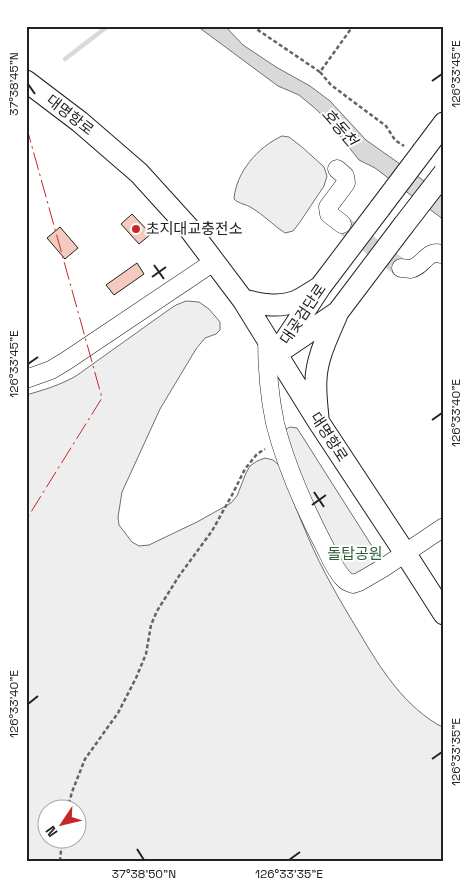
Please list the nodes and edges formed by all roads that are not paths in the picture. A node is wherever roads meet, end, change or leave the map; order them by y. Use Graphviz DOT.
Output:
graph roads {
  1 [pos="26,81"];
  2 [pos="444,123"];
  3 [pos="337,169"];
  4 [pos="444,173"];
  5 [pos="342,224"];
  6 [pos="444,255"];
  7 [pos="215,261"];
  8 [pos="401,268"];
  9 [pos="321,286"];
  10 [pos="243,300"];
  11 [pos="338,312"];
  12 [pos="271,346"];
  13 [pos="26,379"];
  14 [pos="318,421"];
  15 [pos="444,527"];
  16 [pos="405,553"];
  17 [pos="444,614"];
  1 -- 7 [label="main road, 대명항로"];
  2 -- 9 [label="main road, 대곶검단로, bridge"];
  3 -- 5 [label="street"];
  4 -- 11 [label="main road, 대곶검단로, bridge"];
  6 -- 8 [label="street"];
  7 -- 10 [label="main road, 대명항로"];
  7 -- 13 [label="street"];
  9 -- 10 [label="main road"];
  9 -- 12 [label="main road, 대곶검단로"];
  10 -- 12 [label="main road, 대명항로"];
  11 -- 12 [label="main road, 대곶검단로"];
  11 -- 14 [label="main road"];
  12 -- 14 [label="main road, 대명항로"];
  12 -- 16 [label="street"];
  14 -- 16 [label="main road, 대명항로"];
  15 -- 16 [label="street"];
  16 -- 17 [label="main road, 대명항로"];
}
